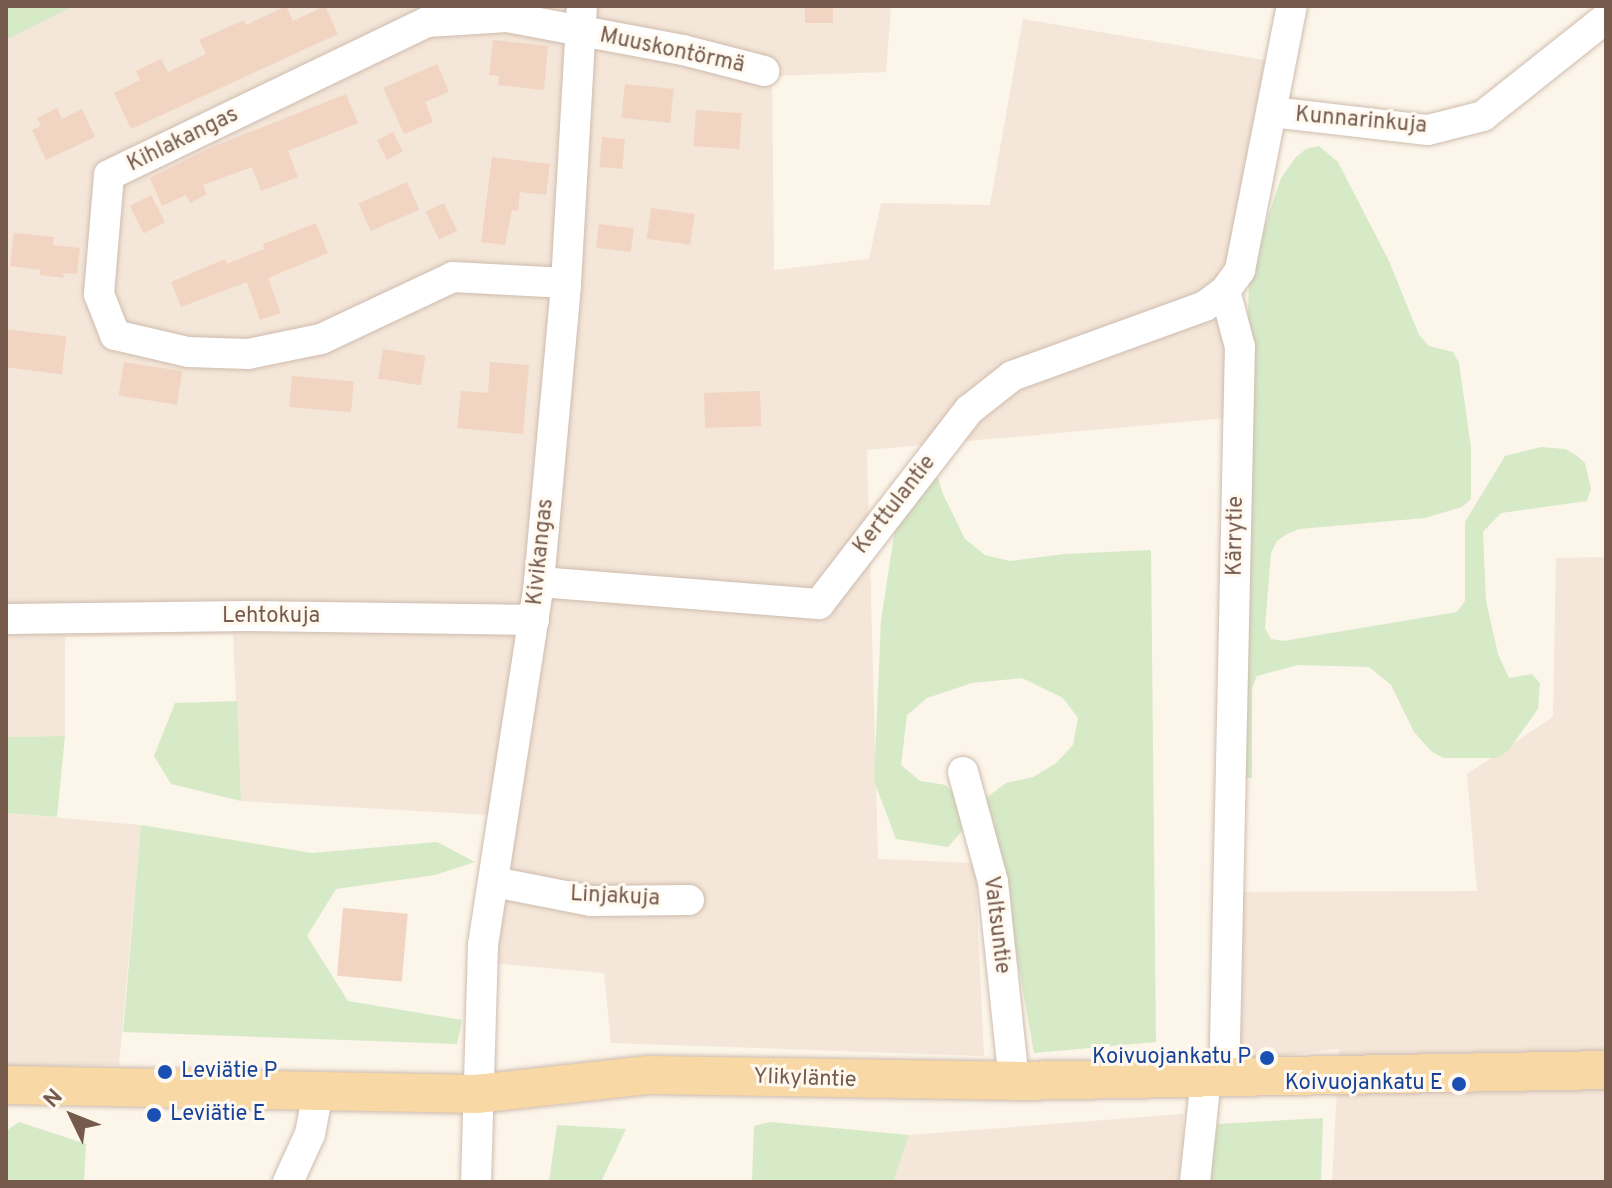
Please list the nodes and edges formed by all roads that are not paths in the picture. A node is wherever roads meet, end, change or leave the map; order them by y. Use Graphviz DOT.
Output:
graph roads {
  1 [pos="1292,6"];
  2 [pos="1606,18"];
  3 [pos="581,19"];
  4 [pos="764,71"];
  5 [pos="1272,112"];
  6 [pos="566,283"];
  7 [pos="1225,291"];
  8 [pos="539,582"];
  9 [pos="8,619"];
  10 [pos="534,620"];
  11 [pos="963,772"];
  12 [pos="494,882"];
  13 [pos="689,900"];
  14 [pos="1606,1070"];
  15 [pos="1216,1078"];
  16 [pos="1014,1081"];
  17 [pos="6,1085"];
  18 [pos="318,1092"];
  19 [pos="476,1094"];
  20 [pos="288,1182"];
  21 [pos="476,1182"];
  22 [pos="1195,1182"];
  1 -- 5 [label="street"];
  2 -- 5 [label="street, Kunnarinkuja"];
  3 -- 4 [label="street, Muuskontörmä"];
  3 -- 6 [label="street, Kivikangas"];
  3 -- 6 [label="street, Kihlakangas"];
  5 -- 7 [label="street"];
  6 -- 8 [label="street, Kivikangas"];
  7 -- 8 [label="street, Kerttulantie"];
  7 -- 15 [label="street, Kärrytie"];
  8 -- 10 [label="street, Kivikangas"];
  9 -- 10 [label="street, Lehtokuja"];
  10 -- 12 [label="street, Kivikangas"];
  11 -- 16 [label="street, Valtsuntie"];
  12 -- 13 [label="street, Linjakuja"];
  12 -- 19 [label="street, Kivikangas"];
  14 -- 15 [label="main road, Ylikyläntie"];
  15 -- 16 [label="main road, Ylikyläntie"];
  15 -- 22 [label="street, Kärrytie"];
  16 -- 19 [label="main road, Ylikyläntie"];
  17 -- 18 [label="main road, Ylikyläntie"];
  18 -- 19 [label="main road, Ylikyläntie"];
  18 -- 20 [label="street"];
  19 -- 21 [label="street, Kivikangas"];
}
